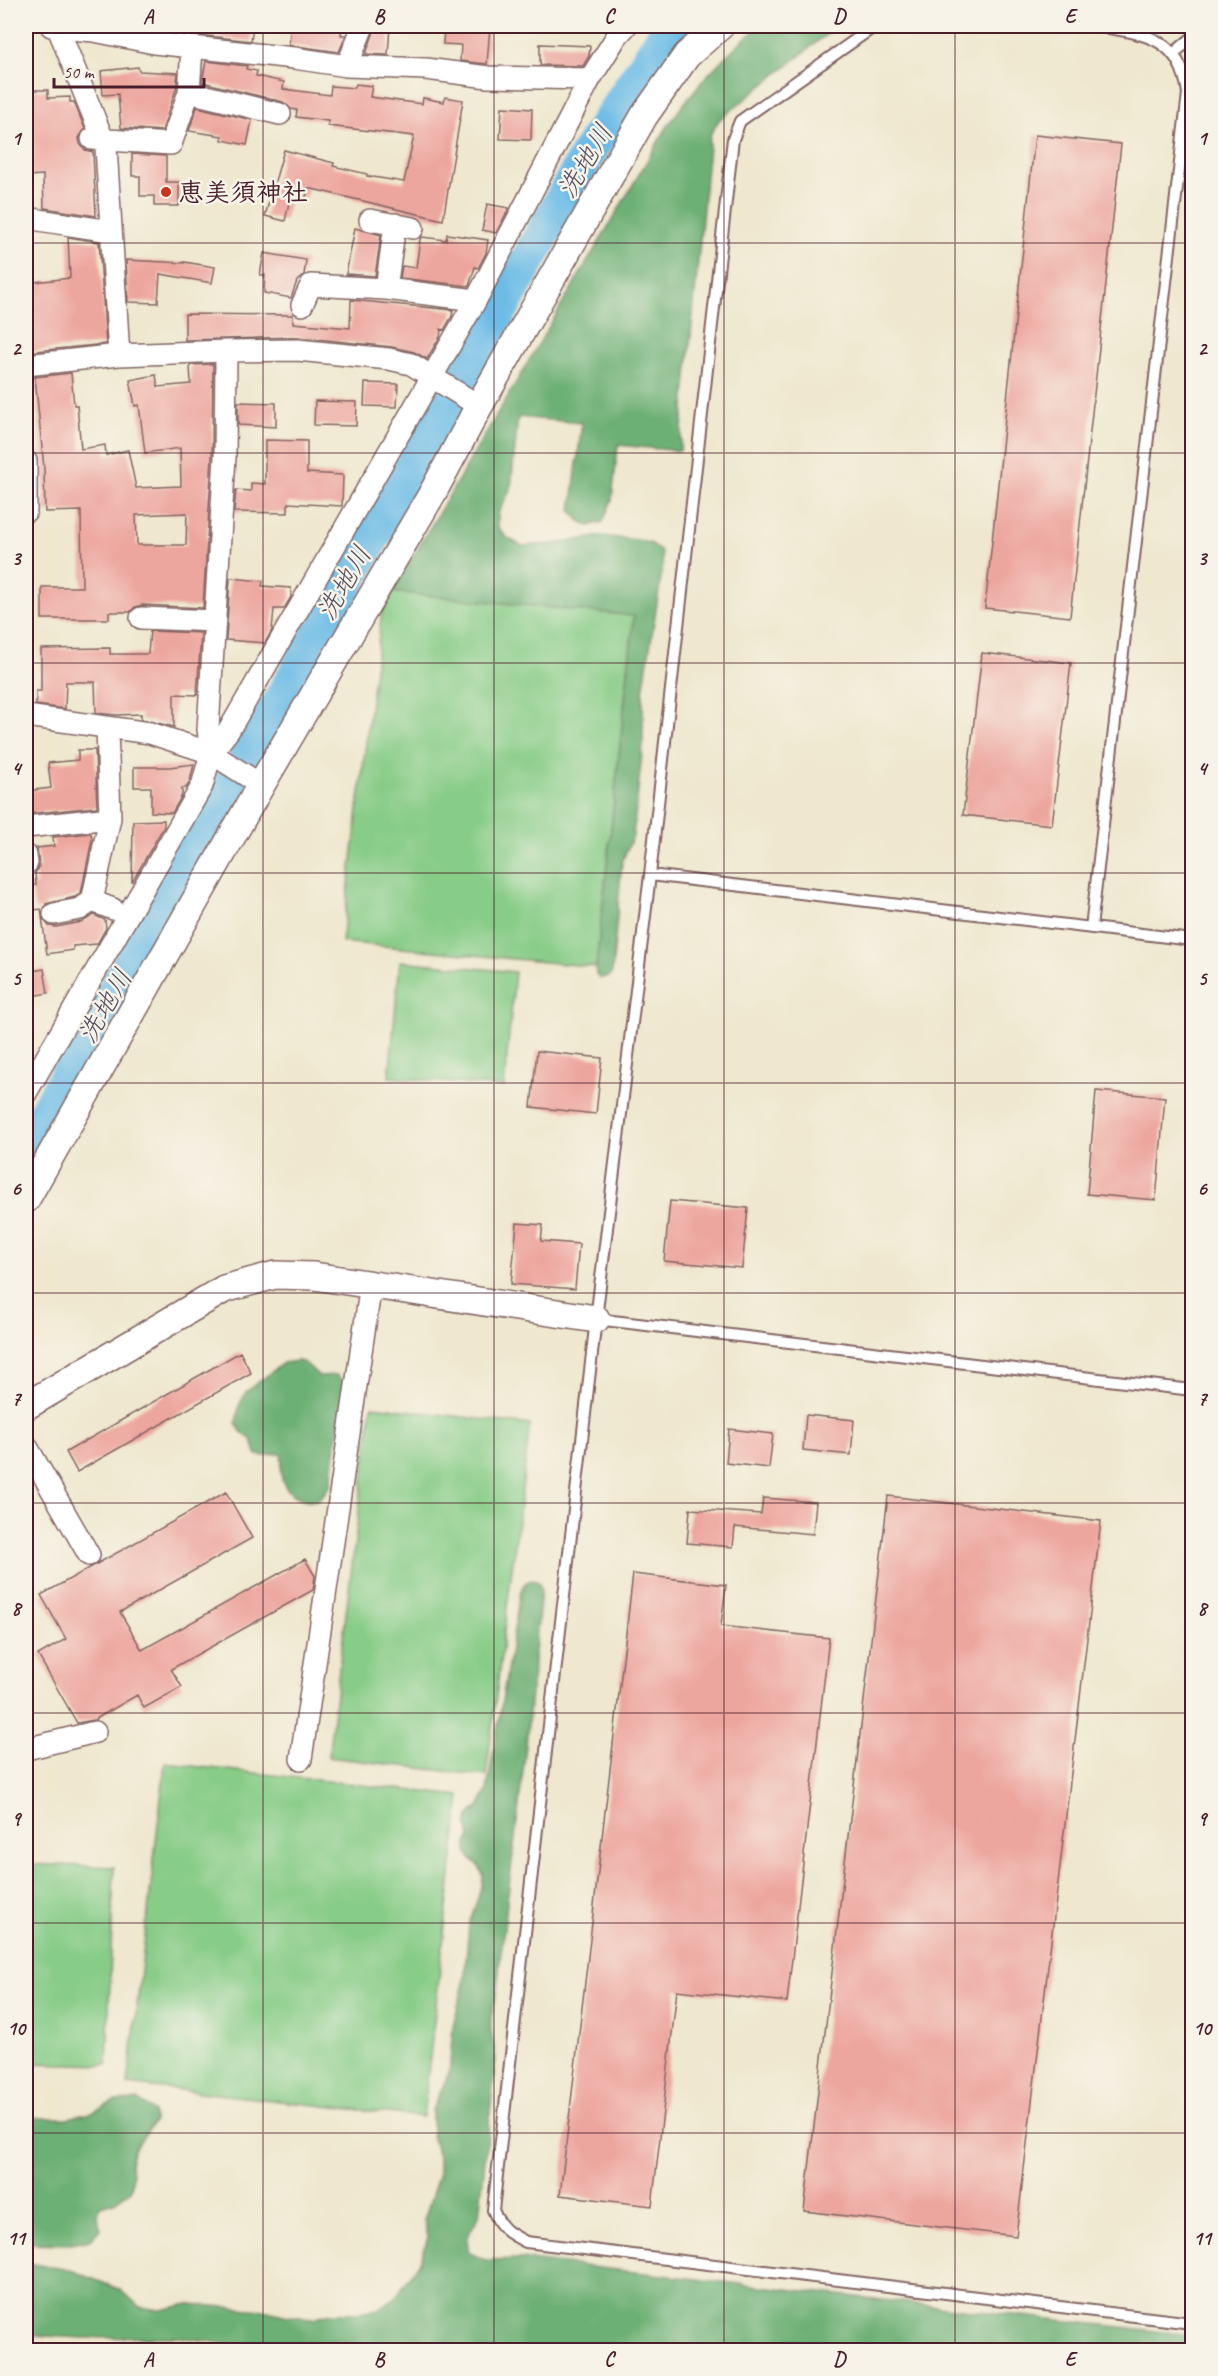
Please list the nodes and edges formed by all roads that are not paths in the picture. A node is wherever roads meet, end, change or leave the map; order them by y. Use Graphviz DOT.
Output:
graph roads {
  1 [pos="363,26"];
  2 [pos="626,26"];
  3 [pos="717,26"];
  4 [pos="875,26"];
  5 [pos="1097,26"];
  6 [pos="54,27"];
  7 [pos="1192,38"];
  8 [pos="192,48"];
  9 [pos="1174,53"];
  10 [pos="347,66"];
  11 [pos="590,79"];
  12 [pos="189,92"];
  13 [pos="280,114"];
  14 [pos="96,139"];
  15 [pos="1179,170"];
  16 [pos="1192,171"];
  17 [pos="26,218"];
  18 [pos="370,220"];
  19 [pos="110,231"];
  20 [pos="386,290"];
  21 [pos="476,300"];
  22 [pos="302,305"];
  23 [pos="226,351"];
  24 [pos="119,355"];
  25 [pos="26,365"];
  26 [pos="437,380"];
  27 [pos="474,403"];
  28 [pos="26,469"];
  29 [pos="26,511"];
  30 [pos="141,618"];
  31 [pos="216,621"];
  32 [pos="26,716"];
  33 [pos="107,727"];
  34 [pos="214,755"];
  35 [pos="256,782"];
  36 [pos="110,818"];
  37 [pos="26,827"];
  38 [pos="650,874"];
  39 [pos="92,901"];
  40 [pos="113,909"];
  41 [pos="54,914"];
  42 [pos="1091,928"];
  43 [pos="1192,940"];
  44 [pos="26,1092"];
  45 [pos="26,1198"];
  46 [pos="371,1284"];
  47 [pos="596,1319"];
  48 [pos="1192,1390"];
  49 [pos="26,1406"];
  50 [pos="26,1446"];
  51 [pos="89,1555"];
  52 [pos="95,1732"];
  53 [pos="26,1749"];
  54 [pos="301,1759"];
  55 [pos="1192,2323"];
  1 -- 10 [label="street"];
  2 -- 11 [label="street"];
  3 -- 27 [label="street"];
  4 -- 38 [label="lane"];
  5 -- 9 [label="lane"];
  6 -- 8 [label="street"];
  6 -- 14 [label="street"];
  7 -- 9 [label="lane"];
  8 -- 10 [label="street"];
  8 -- 12 [label="street"];
  9 -- 15 [label="lane"];
  10 -- 11 [label="street"];
  11 -- 21 [label="street"];
  12 -- 13 [label="street"];
  12 -- 14 [label="street"];
  14 -- 19 [label="street"];
  15 -- 16 [label="lane"];
  15 -- 42 [label="lane"];
  17 -- 19 [label="street"];
  18 -- 20 [label="street"];
  19 -- 24 [label="street"];
  20 -- 21 [label="street"];
  20 -- 22 [label="street"];
  21 -- 26 [label="street"];
  23 -- 24 [label="street"];
  23 -- 26 [label="street"];
  23 -- 31 [label="street"];
  24 -- 25 [label="street"];
  26 -- 27 [label="street"];
  26 -- 34 [label="street"];
  27 -- 35 [label="street"];
  28 -- 29 [label="street"];
  30 -- 31 [label="street"];
  31 -- 34 [label="street"];
  32 -- 33 [label="street"];
  33 -- 34 [label="street"];
  33 -- 36 [label="street"];
  34 -- 35 [label="street"];
  34 -- 44 [label="street"];
  35 -- 45 [label="street"];
  36 -- 37 [label="street"];
  36 -- 39 [label="street"];
  38 -- 42 [label="lane"];
  38 -- 47 [label="lane"];
  39 -- 40 [label="street"];
  39 -- 41 [label="street"];
  42 -- 43 [label="lane"];
  46 -- 47 [label="street"];
  46 -- 49 [label="street"];
  46 -- 54 [label="street"];
  47 -- 48 [label="lane"];
  47 -- 55 [label="lane"];
  50 -- 51 [label="street"];
  52 -- 53 [label="street"];
}
